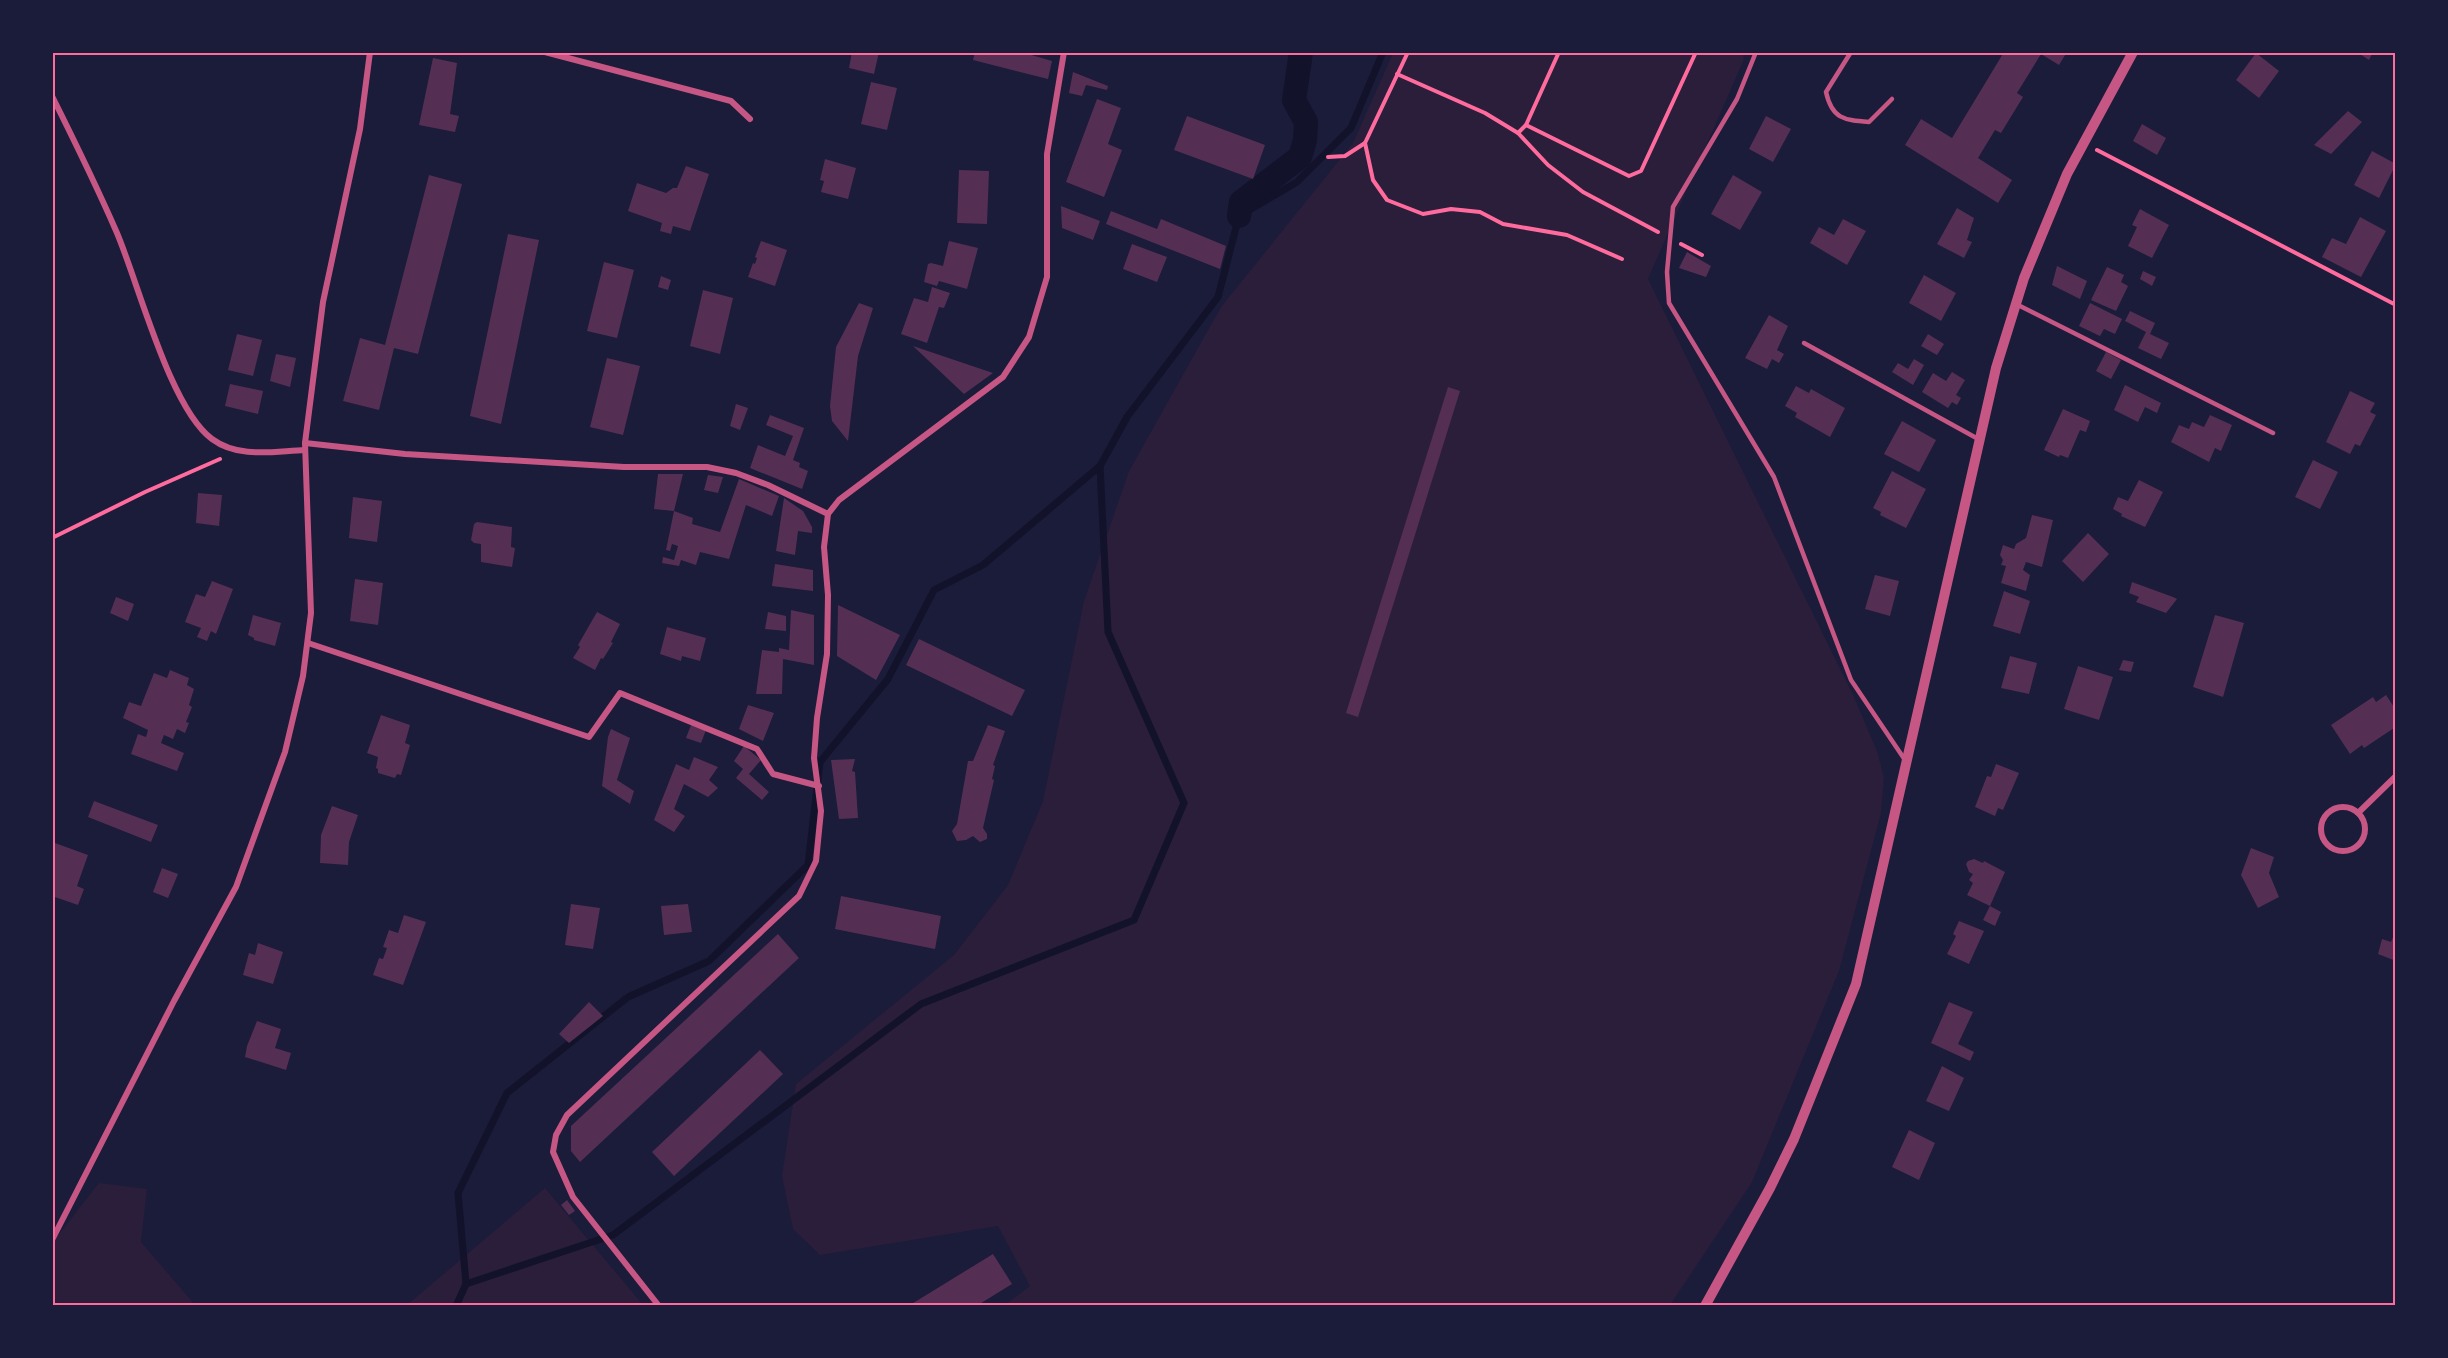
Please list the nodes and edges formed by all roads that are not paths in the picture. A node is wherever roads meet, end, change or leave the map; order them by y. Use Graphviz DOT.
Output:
graph roads {
  1 [pos="370,52"];
  2 [pos="545,52"];
  3 [pos="1064,52"];
  4 [pos="1756,52"];
  5 [pos="1851,52"];
  6 [pos="2133,52"];
  7 [pos="52,96"];
  8 [pos="1892,99"];
  9 [pos="750,118"];
  10 [pos="2016,304"];
  11 [pos="1804,343"];
  12 [pos="2273,433"];
  13 [pos="1980,440"];
  14 [pos="305,446"];
  15 [pos="828,514"];
  16 [pos="308,643"];
  17 [pos="1907,763"];
  18 [pos="2396,776"];
  19 [pos="819,786"];
  20 [pos="2358,813"];
  21 [pos="52,1240"];
  22 [pos="659,1305"];
  23 [pos="1705,1305"];
  1 -- 14 [label="street"];
  2 -- 9 [label="street"];
  3 -- 15 [label="street"];
  4 -- 17 [label="lane"];
  5 -- 8 [label="lane"];
  6 -- 10 [label="street"];
  7 -- 14 [label="street"];
  10 -- 12 [label="lane"];
  10 -- 13 [label="street"];
  11 -- 13 [label="lane"];
  13 -- 17 [label="street"];
  14 -- 15 [label="street"];
  14 -- 16 [label="street"];
  15 -- 19 [label="street"];
  16 -- 19 [label="street"];
  16 -- 21 [label="street"];
  17 -- 23 [label="street"];
  18 -- 20 [label="street"];
  19 -- 22 [label="street"];
  20 -- 20 [label="street"];
}
